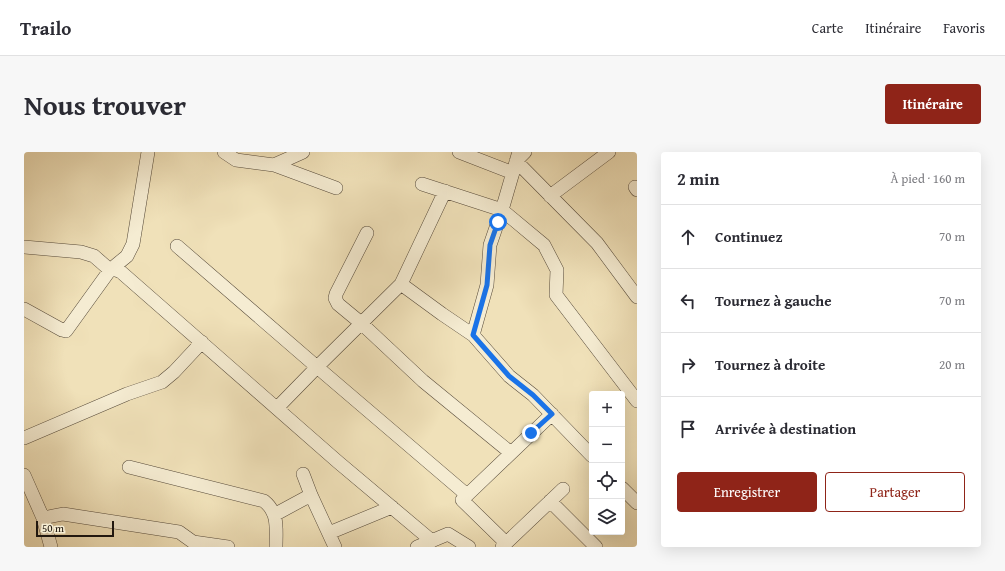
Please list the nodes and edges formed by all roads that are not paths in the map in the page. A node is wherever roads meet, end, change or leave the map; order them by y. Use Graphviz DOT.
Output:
graph roads {
  1 [pos="148,152"];
  2 [pos="224,152"];
  3 [pos="303,152"];
  4 [pos="459,152"];
  5 [pos="525,152"];
  6 [pos="610,152"];
  7 [pos="516,162"];
  8 [pos="274,165"];
  9 [pos="422,184"];
  10 [pos="336,188"];
  11 [pos="445,191"];
  12 [pos="550,196"];
  13 [pos="502,210"];
  14 [pos="367,233"];
  15 [pos="177,246"];
  16 [pos="24,247"];
  17 [pos="110,270"];
  18 [pos="400,284"];
  19 [pos="637,297"];
  20 [pos="24,308"];
  21 [pos="362,322"];
  22 [pos="473,335"];
  23 [pos="202,342"];
  24 [pos="317,367"];
  25 [pos="637,401"];
  26 [pos="277,408"];
  27 [pos="552,414"];
  28 [pos="24,438"];
  29 [pos="511,452"];
  30 [pos="589,453"];
  31 [pos="129,466"];
  32 [pos="303,474"];
  33 [pos="24,475"];
  34 [pos="563,489"];
  35 [pos="625,491"];
  36 [pos="311,495"];
  37 [pos="467,495"];
  38 [pos="550,501"];
  39 [pos="637,503"];
  40 [pos="392,507"];
  41 [pos="274,515"];
  42 [pos="43,518"];
  43 [pos="329,533"];
  44 [pos="432,541"];
  45 [pos="504,545"];
  46 [pos="589,545"];
  47 [pos="51,547"];
  48 [pos="228,547"];
  49 [pos="276,547"];
  50 [pos="335,547"];
  51 [pos="417,547"];
  52 [pos="469,547"];
  1 -- 17 [label="street"];
  2 -- 8 [label="street"];
  3 -- 8 [label="street"];
  4 -- 7 [label="street"];
  5 -- 7 [label="street"];
  6 -- 12 [label="street"];
  7 -- 12 [label="street"];
  7 -- 13 [label="street"];
  8 -- 10 [label="street"];
  9 -- 11 [label="street"];
  11 -- 13 [label="street"];
  11 -- 18 [label="street"];
  12 -- 19 [label="street"];
  13 -- 22 [label="street"];
  13 -- 25 [label="street"];
  14 -- 21 [label="street"];
  15 -- 24 [label="street"];
  16 -- 17 [label="street"];
  17 -- 20 [label="street"];
  17 -- 23 [label="street"];
  18 -- 21 [label="street"];
  18 -- 22 [label="street"];
  21 -- 24 [label="street"];
  21 -- 29 [label="street"];
  22 -- 27 [label="street"];
  23 -- 26 [label="street"];
  23 -- 28 [label="street"];
  24 -- 26 [label="street"];
  24 -- 37 [label="street"];
  26 -- 40 [label="street"];
  27 -- 29 [label="street"];
  27 -- 30 [label="street"];
  29 -- 37 [label="street"];
  31 -- 41 [label="street"];
  32 -- 36 [label="street"];
  33 -- 42 [label="street"];
  34 -- 38 [label="street"];
  35 -- 39 [label="street"];
  36 -- 41 [label="street"];
  36 -- 43 [label="street"];
  37 -- 45 [label="street"];
  38 -- 45 [label="street"];
  38 -- 46 [label="street"];
  40 -- 43 [label="street"];
  40 -- 44 [label="street"];
  41 -- 49 [label="street"];
  42 -- 47 [label="street"];
  42 -- 48 [label="street"];
  43 -- 50 [label="street"];
  44 -- 51 [label="street"];
  44 -- 52 [label="street"];
}
